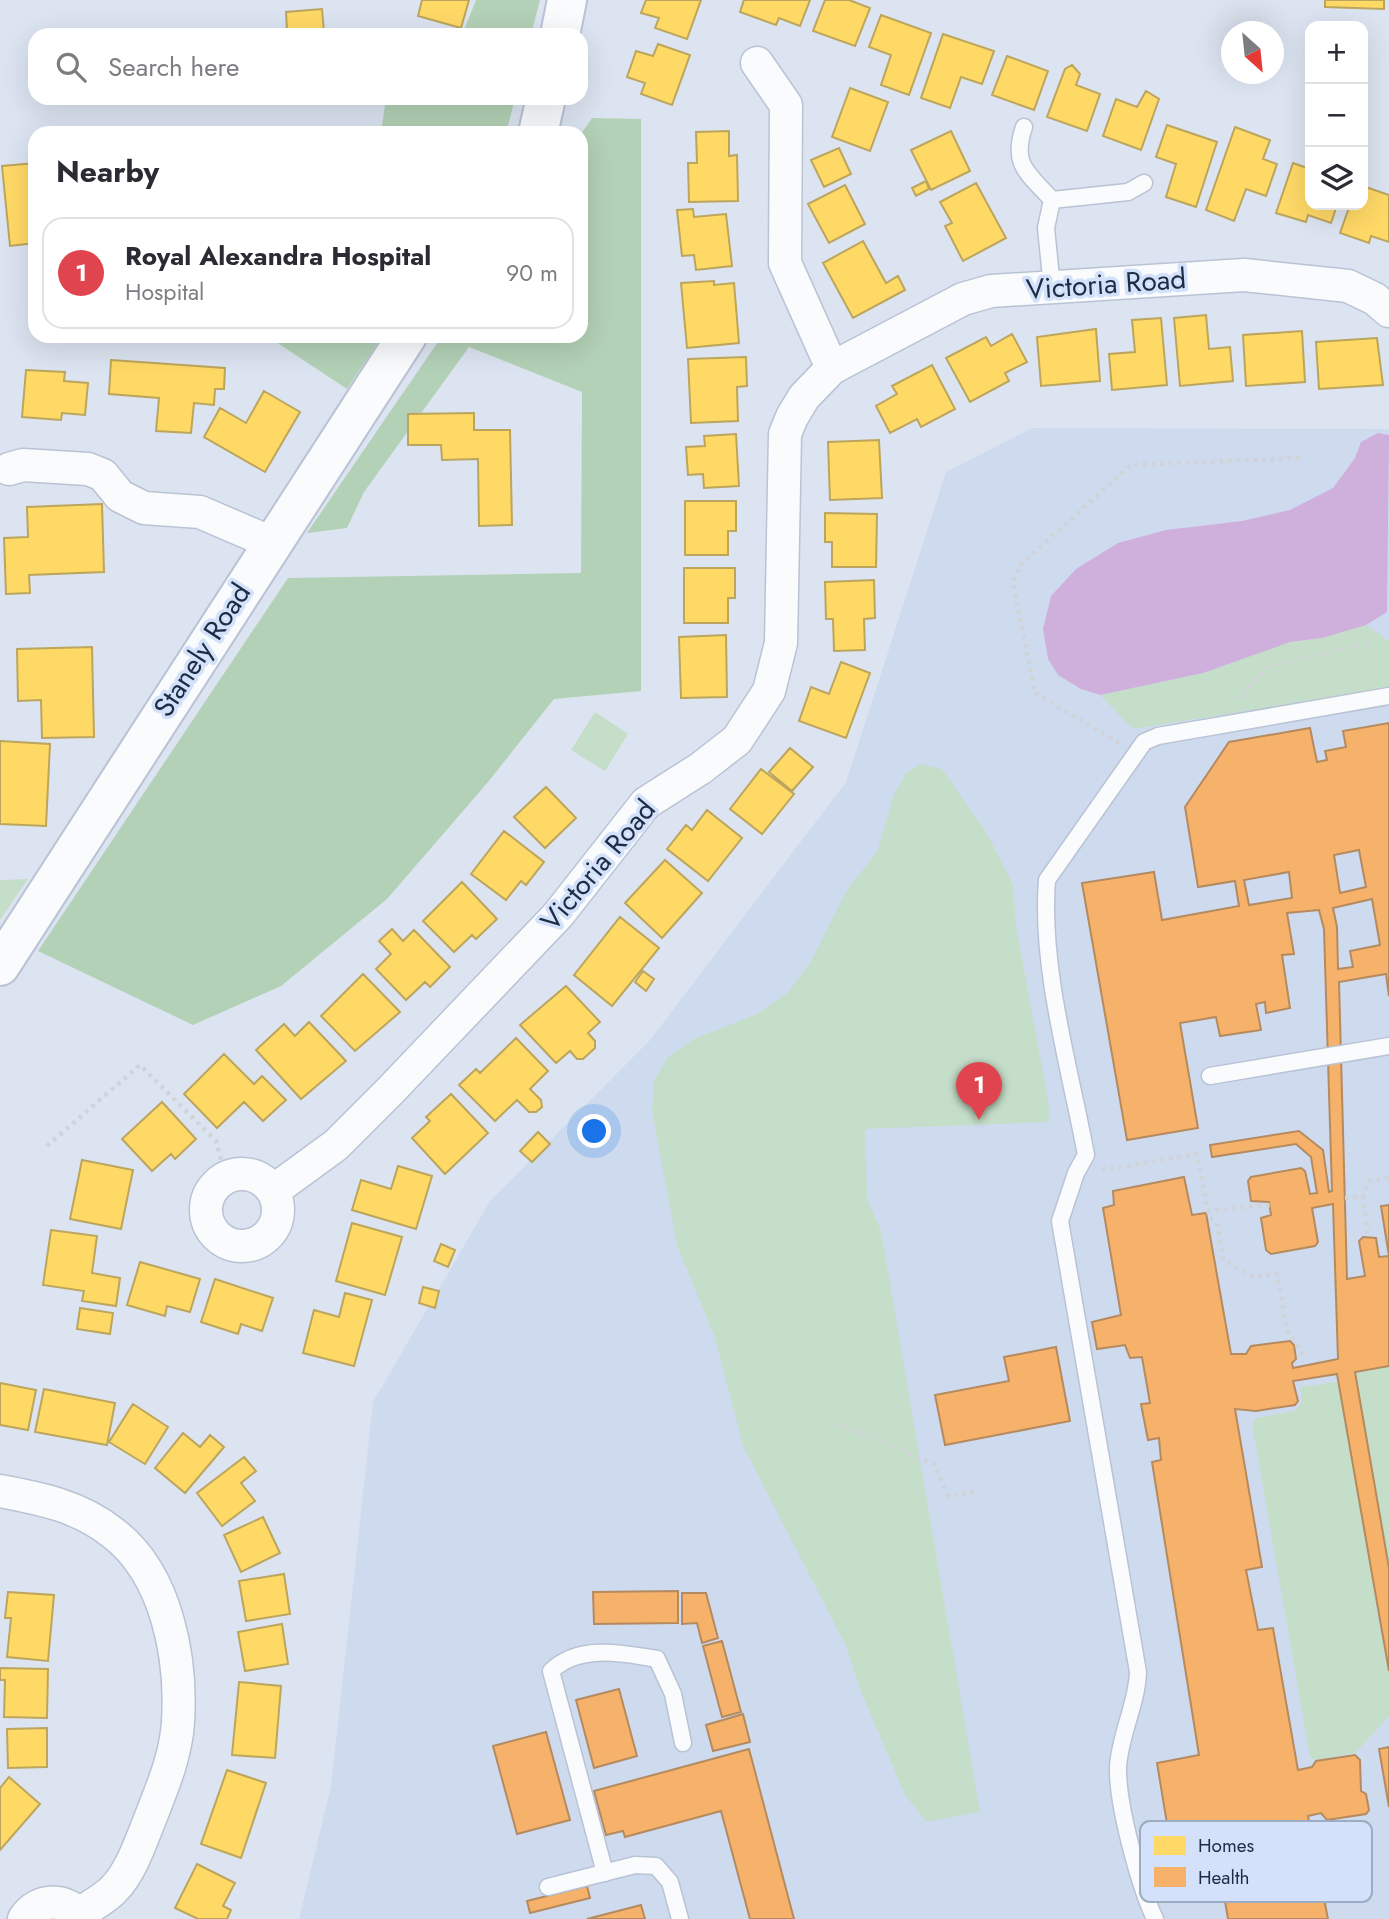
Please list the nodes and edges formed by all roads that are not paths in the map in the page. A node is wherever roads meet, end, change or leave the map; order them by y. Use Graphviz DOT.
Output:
graph roads {
  1 [pos="568,0"];
  2 [pos="562,28"];
  3 [pos="757,62"];
  4 [pos="544,105"];
  5 [pos="540,126"];
  6 [pos="1024,127"];
  7 [pos="1144,183"];
  8 [pos="1052,200"];
  9 [pos="1052,287"];
  10 [pos="1389,311"];
  11 [pos="402,343"];
  12 [pos="832,368"];
  13 [pos="3,468"];
  14 [pos="272,543"];
  15 [pos="1389,696"];
  16 [pos="0,966"];
  17 [pos="1389,1046"];
  18 [pos="1210,1076"];
  19 [pos="273,1191"];
  20 [pos="0,1491"];
  21 [pos="683,1743"];
  22 [pos="605,1873"];
  23 [pos="1140,1886"];
  24 [pos="548,1887"];
  25 [pos="1147,1902"];
  26 [pos="81,1917"];
  27 [pos="24,1919"];
  28 [pos="680,1919"];
  29 [pos="1155,1919"];
  1 -- 2 [label="street"];
  3 -- 12 [label="street"];
  4 -- 5 [label="street"];
  6 -- 8 [label="lane"];
  7 -- 8 [label="lane"];
  8 -- 9 [label="lane"];
  9 -- 10 [label="street, Victoria Road"];
  9 -- 12 [label="street, Victoria Road"];
  11 -- 14 [label="street, Stanely Road"];
  12 -- 19 [label="street, Victoria Road"];
  13 -- 14 [label="street"];
  14 -- 16 [label="street, Stanely Road"];
  15 -- 23 [label="lane"];
  17 -- 18 [label="lane"];
  19 -- 19 [label="street"];
  20 -- 26 [label="street"];
  21 -- 22 [label="lane"];
  22 -- 24 [label="lane"];
  22 -- 28 [label="lane"];
  25 -- 29 [label="lane"];
  26 -- 27 [label="street"];
}
